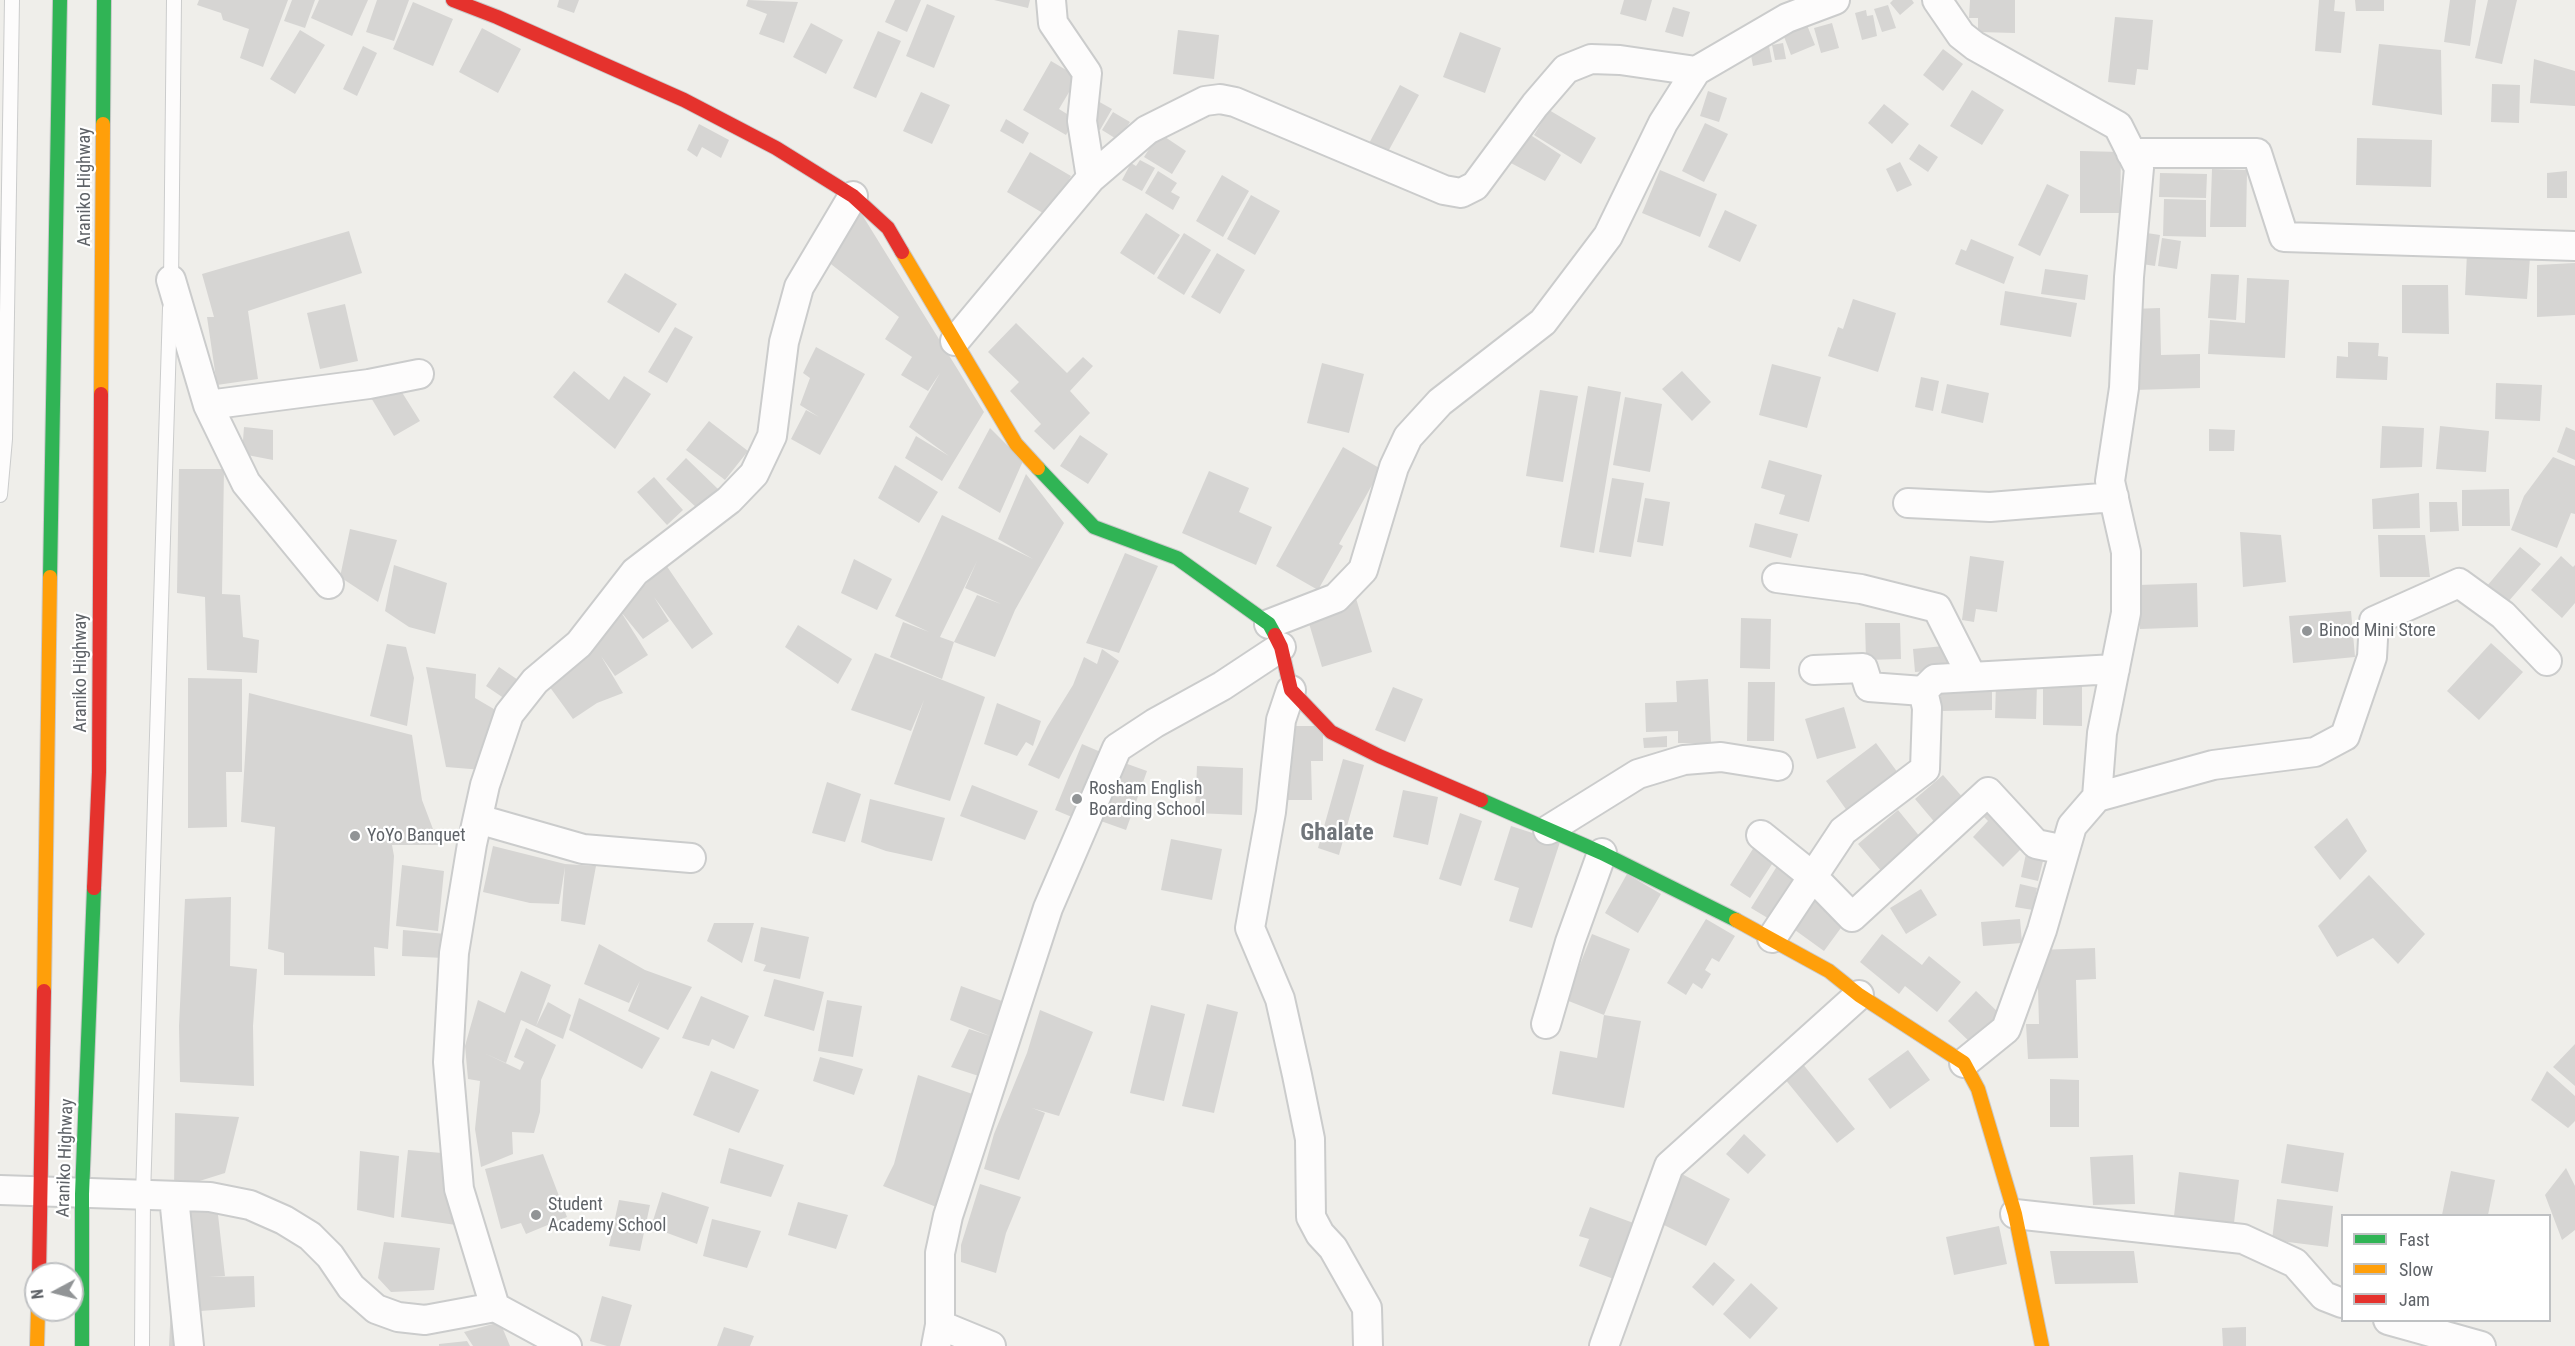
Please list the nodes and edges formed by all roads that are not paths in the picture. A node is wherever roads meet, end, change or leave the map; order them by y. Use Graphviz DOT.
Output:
graph roads {
  1 [pos="12,0"];
  2 [pos="60,0"];
  3 [pos="104,0"];
  4 [pos="174,0"];
  5 [pos="453,0"];
  6 [pos="1051,0"];
  7 [pos="1835,0"];
  8 [pos="1937,0"];
  9 [pos="1696,71"];
  10 [pos="2131,153"];
  11 [pos="1091,178"];
  12 [pos="853,196"];
  13 [pos="2575,246"];
  14 [pos="171,280"];
  15 [pos="955,340"];
  16 [pos="419,374"];
  17 [pos="208,405"];
  18 [pos="0,495"];
  19 [pos="2114,497"];
  20 [pos="1908,503"];
  21 [pos="1777,578"];
  22 [pos="329,584"];
  23 [pos="1275,635"];
  24 [pos="2547,661"];
  25 [pos="2115,669"];
  26 [pos="1814,670"];
  27 [pos="1972,677"];
  28 [pos="1291,690"];
  29 [pos="1923,691"];
  30 [pos="1778,766"];
  31 [pos="2097,797"];
  32 [pos="478,819"];
  33 [pos="1548,830"];
  34 [pos="1761,835"];
  35 [pos="2065,850"];
  36 [pos="1602,853"];
  37 [pos="691,858"];
  38 [pos="1812,876"];
  39 [pos="1772,938"];
  40 [pos="1859,995"];
  41 [pos="1546,1024"];
  42 [pos="1964,1063"];
  43 [pos="0,1190"];
  44 [pos="41,1193"];
  45 [pos="82,1194"];
  46 [pos="143,1196"];
  47 [pos="174,1197"];
  48 [pos="2015,1215"];
  49 [pos="39,1262"];
  50 [pos="2341,1302"];
  51 [pos="495,1307"];
  52 [pos="38,1322"];
  53 [pos="2395,1322"];
  54 [pos="938,1336"];
  55 [pos="37,1346"];
  56 [pos="81,1346"];
  57 [pos="142,1346"];
  58 [pos="189,1346"];
  59 [pos="567,1346"];
  60 [pos="991,1346"];
  61 [pos="1368,1346"];
  62 [pos="1604,1346"];
  63 [pos="2042,1346"];
  64 [pos="2481,1346"];
  1 -- 18 [label="lane"];
  2 -- 44 [label="main road, Araniko Highway"];
  3 -- 45 [label="main road, Araniko Highway"];
  4 -- 14 [label="lane"];
  5 -- 12 [label="main road"];
  6 -- 11 [label="street"];
  7 -- 9 [label="street"];
  8 -- 10 [label="street"];
  9 -- 11 [label="street"];
  9 -- 23 [label="street"];
  10 -- 13 [label="street"];
  10 -- 19 [label="street"];
  11 -- 15 [label="street"];
  12 -- 15 [label="main road"];
  12 -- 32 [label="street"];
  14 -- 17 [label="street"];
  14 -- 46 [label="lane"];
  15 -- 23 [label="main road"];
  16 -- 17 [label="street"];
  17 -- 22 [label="street"];
  19 -- 20 [label="street"];
  19 -- 25 [label="street"];
  21 -- 27 [label="street"];
  23 -- 28 [label="main road"];
  23 -- 54 [label="street"];
  24 -- 31 [label="street"];
  25 -- 27 [label="street"];
  25 -- 31 [label="street"];
  26 -- 29 [label="street"];
  27 -- 29 [label="street"];
  28 -- 33 [label="main road"];
  28 -- 61 [label="street"];
  29 -- 38 [label="street"];
  30 -- 33 [label="street"];
  31 -- 35 [label="street"];
  32 -- 37 [label="street"];
  32 -- 51 [label="street"];
  33 -- 36 [label="main road"];
  34 -- 38 [label="street"];
  35 -- 38 [label="street"];
  35 -- 42 [label="street"];
  36 -- 39 [label="main road"];
  36 -- 41 [label="street"];
  38 -- 39 [label="street"];
  39 -- 40 [label="main road"];
  40 -- 42 [label="main road"];
  40 -- 62 [label="street"];
  42 -- 48 [label="main road"];
  43 -- 44 [label="street"];
  44 -- 45 [label="street"];
  44 -- 49 [label="main road, Araniko Highway"];
  45 -- 46 [label="street"];
  45 -- 56 [label="main road, Araniko Highway"];
  46 -- 47 [label="street"];
  46 -- 57 [label="lane"];
  47 -- 51 [label="street"];
  47 -- 58 [label="street"];
  48 -- 50 [label="street"];
  48 -- 63 [label="main road"];
  51 -- 59 [label="street"];
  52 -- 55 [label="main road"];
  53 -- 64 [label="street"];
  54 -- 60 [label="street"];
}
